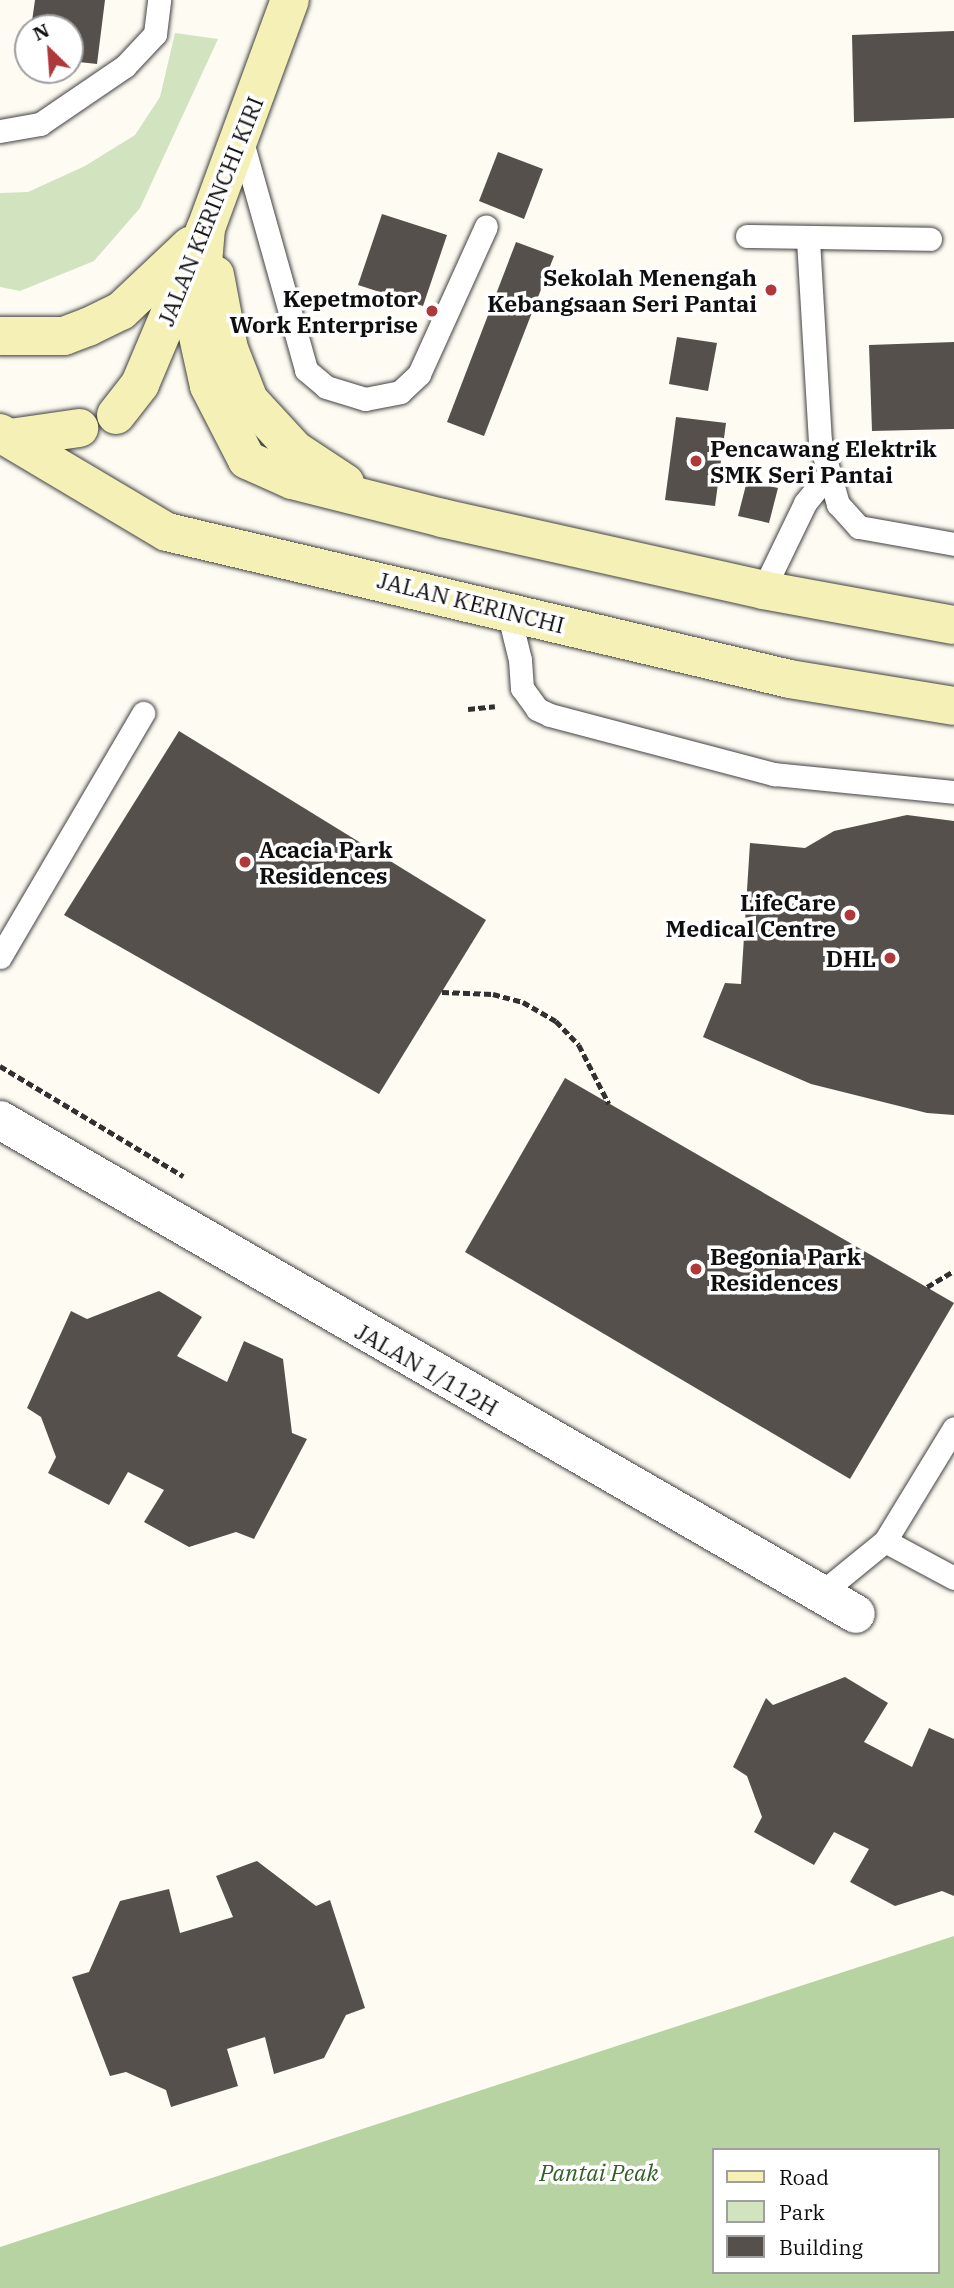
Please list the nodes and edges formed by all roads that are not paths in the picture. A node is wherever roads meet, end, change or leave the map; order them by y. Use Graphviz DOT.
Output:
graph roads {
  1 [pos="159,0"];
  2 [pos="290,0"];
  3 [pos="0,131"];
  4 [pos="241,138"];
  5 [pos="486,226"];
  6 [pos="206,228"];
  7 [pos="747,236"];
  8 [pos="930,239"];
  9 [pos="808,240"];
  10 [pos="0,337"];
  11 [pos="116,415"];
  12 [pos="79,428"];
  13 [pos="3,438"];
  14 [pos="827,475"];
  15 [pos="954,544"];
  16 [pos="762,590"];
  17 [pos="508,611"];
  18 [pos="954,625"];
  19 [pos="954,706"];
  20 [pos="143,713"];
  21 [pos="954,792"];
  22 [pos="0,957"];
  23 [pos="0,1119"];
  24 [pos="954,1428"];
  25 [pos="884,1541"];
  26 [pos="954,1578"];
  27 [pos="820,1594"];
  28 [pos="856,1614"];
  1 -- 3 [label="lane"];
  2 -- 4 [label="main road, JALAN KERINCHI KIRI"];
  4 -- 5 [label="lane"];
  4 -- 6 [label="main road, JALAN KERINCHI KIRI"];
  6 -- 10 [label="main road"];
  6 -- 11 [label="main road, JALAN KERINCHI KIRI"];
  6 -- 16 [label="main road"];
  7 -- 9 [label="lane"];
  8 -- 9 [label="lane"];
  9 -- 14 [label="lane"];
  12 -- 13 [label="main road, JALAN KERINCHI"];
  13 -- 17 [label="main road, JALAN KERINCHI"];
  14 -- 15 [label="lane"];
  14 -- 16 [label="lane"];
  16 -- 18 [label="main road"];
  17 -- 19 [label="main road, JALAN KERINCHI"];
  17 -- 21 [label="lane"];
  20 -- 22 [label="lane"];
  23 -- 27 [label="street, JALAN 1/112H"];
  24 -- 25 [label="lane"];
  25 -- 26 [label="lane"];
  25 -- 27 [label="lane"];
  27 -- 28 [label="street, JALAN 1/112H"];
}
